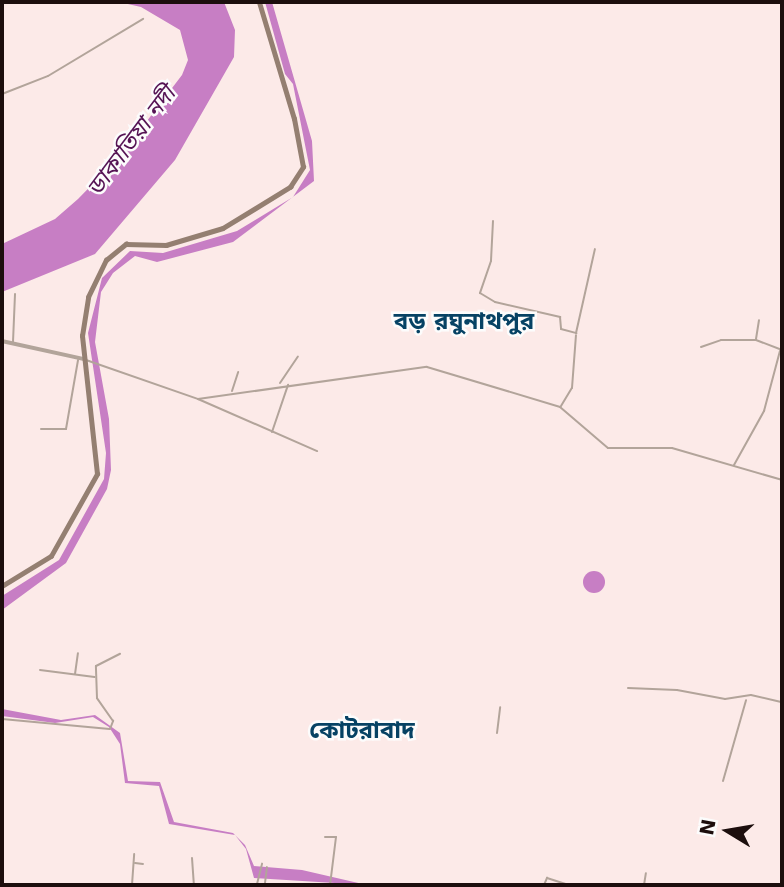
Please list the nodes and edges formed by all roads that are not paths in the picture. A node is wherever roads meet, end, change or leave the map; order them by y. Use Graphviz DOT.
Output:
graph roads {
  1 [pos="259,2"];
  2 [pos="143,19"];
  3 [pos="2,94"];
  4 [pos="493,221"];
  5 [pos="595,249"];
  6 [pos="15,294"];
  7 [pos="759,320"];
  8 [pos="576,333"];
  9 [pos="756,340"];
  10 [pos="2,341"];
  11 [pos="13,343"];
  12 [pos="701,346"];
  13 [pos="781,350"];
  14 [pos="298,356"];
  15 [pos="81,359"];
  16 [pos="238,372"];
  17 [pos="280,384"];
  18 [pos="288,384"];
  19 [pos="232,392"];
  20 [pos="198,398"];
  21 [pos="560,407"];
  22 [pos="41,429"];
  23 [pos="272,433"];
  24 [pos="317,451"];
  25 [pos="733,466"];
  26 [pos="782,480"];
  27 [pos="2,586"];
  28 [pos="78,653"];
  29 [pos="120,654"];
  30 [pos="40,670"];
  31 [pos="75,675"];
  32 [pos="96,677"];
  33 [pos="628,688"];
  34 [pos="746,699"];
  35 [pos="782,702"];
  36 [pos="500,707"];
  37 [pos="2,719"];
  38 [pos="497,733"];
  39 [pos="723,781"];
  40 [pos="325,837"];
  41 [pos="134,854"];
  42 [pos="192,858"];
  43 [pos="134,863"];
  44 [pos="144,864"];
  45 [pos="262,864"];
  46 [pos="267,867"];
  47 [pos="646,873"];
  48 [pos="257,884"];
  49 [pos="264,884"];
  50 [pos="132,885"];
  51 [pos="193,885"];
  52 [pos="283,885"];
  53 [pos="330,885"];
  54 [pos="530,885"];
  55 [pos="536,885"];
  56 [pos="544,885"];
  57 [pos="568,885"];
  58 [pos="644,885"];
  1 -- 15 [label="main road"];
  2 -- 3 [label="street"];
  4 -- 8 [label="street"];
  5 -- 8 [label="street"];
  6 -- 11 [label="street"];
  7 -- 9 [label="street"];
  8 -- 21 [label="street"];
  9 -- 12 [label="street"];
  9 -- 13 [label="street"];
  10 -- 11 [label="street"];
  11 -- 15 [label="street"];
  13 -- 25 [label="street"];
  14 -- 17 [label="street"];
  15 -- 20 [label="street"];
  15 -- 22 [label="street"];
  15 -- 27 [label="main road"];
  16 -- 19 [label="street"];
  17 -- 18 [label="street"];
  17 -- 19 [label="street"];
  18 -- 21 [label="street"];
  18 -- 23 [label="street"];
  19 -- 20 [label="street"];
  20 -- 23 [label="street"];
  21 -- 25 [label="street"];
  23 -- 24 [label="street"];
  25 -- 26 [label="street"];
  28 -- 31 [label="street"];
  29 -- 32 [label="street"];
  30 -- 31 [label="street"];
  31 -- 32 [label="street"];
  32 -- 37 [label="street"];
  33 -- 34 [label="street"];
  34 -- 35 [label="street"];
  34 -- 39 [label="street"];
  36 -- 38 [label="street"];
  40 -- 53 [label="street"];
  41 -- 43 [label="street"];
  42 -- 51 [label="street"];
  43 -- 44 [label="street"];
  43 -- 50 [label="street"];
  45 -- 48 [label="street"];
  46 -- 49 [label="street"];
  47 -- 58 [label="street"];
  48 -- 49 [label="main road"];
  48 -- 51 [label="main road"];
  49 -- 52 [label="main road"];
  54 -- 55 [label="street"];
  56 -- 57 [label="street"];
}
